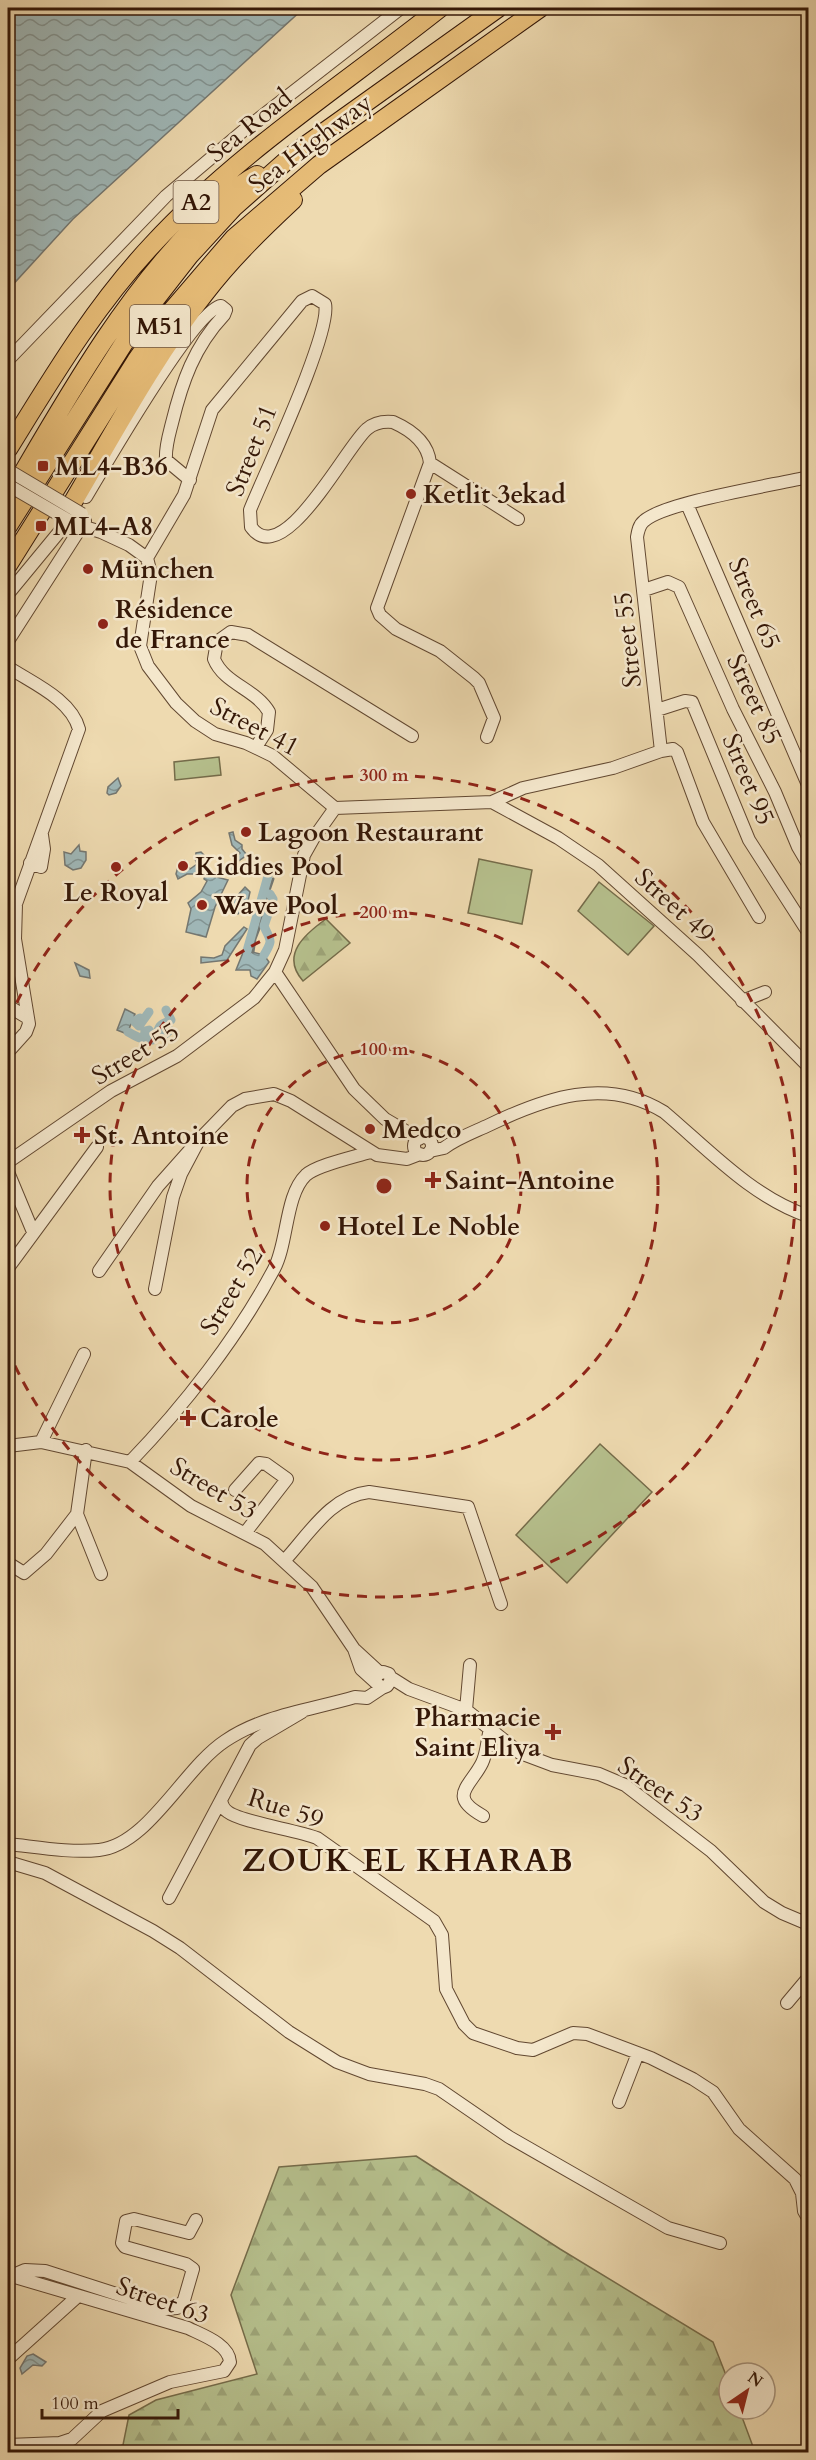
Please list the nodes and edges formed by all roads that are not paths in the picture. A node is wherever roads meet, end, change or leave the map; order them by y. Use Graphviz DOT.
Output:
graph roads {
  1 [pos="401,8"];
  2 [pos="440,8"];
  3 [pos="498,8"];
  4 [pos="540,8"];
  5 [pos="319,165"];
  6 [pos="279,166"];
  7 [pos="8,360"];
  8 [pos="8,449"];
  9 [pos="430,463"];
  10 [pos="808,477"];
  11 [pos="12,480"];
  12 [pos="190,480"];
  13 [pos="687,504"];
  14 [pos="76,518"];
  15 [pos="518,519"];
  16 [pos="8,526"];
  17 [pos="147,558"];
  18 [pos="8,565"];
  19 [pos="644,591"];
  20 [pos="8,594"];
  21 [pos="8,641"];
  22 [pos="8,667"];
  23 [pos="657,710"];
  24 [pos="412,736"];
  25 [pos="487,736"];
  26 [pos="256,747"];
  27 [pos="661,751"];
  28 [pos="808,785"];
  29 [pos="492,802"];
  30 [pos="335,808"];
  31 [pos="808,864"];
  32 [pos="759,917"];
  33 [pos="808,932"];
  34 [pos="275,972"];
  35 [pos="765,992"];
  36 [pos="742,1001"];
  37 [pos="8,1006"];
  38 [pos="28,1018"];
  39 [pos="8,1052"];
  40 [pos="803,1054"];
  41 [pos="808,1066"];
  42 [pos="199,1140"];
  43 [pos="422,1146"];
  44 [pos="96,1147"];
  45 [pos="370,1152"];
  46 [pos="8,1162"];
  47 [pos="8,1172"];
  48 [pos="808,1216"];
  49 [pos="33,1232"];
  50 [pos="8,1268"];
  51 [pos="99,1271"];
  52 [pos="155,1289"];
  53 [pos="84,1354"];
  54 [pos="41,1442"];
  55 [pos="8,1446"];
  56 [pos="86,1450"];
  57 [pos="136,1465"];
  58 [pos="235,1490"];
  59 [pos="77,1514"];
  60 [pos="245,1533"];
  61 [pos="285,1560"];
  62 [pos="8,1563"];
  63 [pos="101,1574"];
  64 [pos="501,1604"];
  65 [pos="354,1649"];
  66 [pos="470,1665"];
  67 [pos="379,1682"];
  68 [pos="466,1710"];
  69 [pos="302,1712"];
  70 [pos="490,1729"];
  71 [pos="221,1800"];
  72 [pos="483,1816"];
  73 [pos="8,1844"];
  74 [pos="8,1862"];
  75 [pos="169,1898"];
  76 [pos="808,1924"];
  77 [pos="808,1978"];
  78 [pos="787,2003"];
  79 [pos="638,2053"];
  80 [pos="619,2102"];
  81 [pos="808,2218"];
  82 [pos="196,2220"];
  83 [pos="720,2243"];
  84 [pos="9,2276"];
  85 [pos="78,2296"];
  86 [pos="8,2359"];
  87 [pos="8,2445"];
  1 -- 7 [label="street, Sea Road"];
  2 -- 8 [label="highway, Sea Road / A2"];
  3 -- 6 [label="highway, Sea Highway / M51"];
  4 -- 5 [label="highway, Sea Highway / M51"];
  5 -- 14 [label="highway"];
  5 -- 18 [label="highway, Sea Highway / M51"];
  6 -- 11 [label="highway"];
  6 -- 16 [label="highway, Sea Highway / M51"];
  9 -- 12 [label="street, Street 51"];
  9 -- 15 [label="street"];
  9 -- 25 [label="street"];
  10 -- 13 [label="street, Street 55"];
  11 -- 14 [label="street, bridge"];
  12 -- 17 [label="street, Street 51"];
  12 -- 20 [label="street"];
  13 -- 19 [label="street, Street 55"];
  13 -- 28 [label="street, Street 65"];
  14 -- 17 [label="street"];
  14 -- 21 [label="street"];
  17 -- 26 [label="street, Street 41"];
  19 -- 23 [label="street, Street 55"];
  19 -- 31 [label="street, Street 85"];
  22 -- 38 [label="street"];
  23 -- 27 [label="street, Street 55"];
  23 -- 33 [label="street, Street 95"];
  24 -- 26 [label="street"];
  26 -- 30 [label="street, Street 41"];
  27 -- 29 [label="street"];
  27 -- 32 [label="street"];
  29 -- 30 [label="street"];
  29 -- 36 [label="street, Street 49"];
  30 -- 34 [label="street, Street 55"];
  34 -- 43 [label="street"];
  34 -- 46 [label="street, Street 55"];
  35 -- 36 [label="street"];
  36 -- 40 [label="street, Street 49"];
  37 -- 38 [label="street"];
  38 -- 39 [label="street"];
  40 -- 41 [label="street, Street 49"];
  42 -- 45 [label="street"];
  42 -- 51 [label="street"];
  42 -- 52 [label="street"];
  43 -- 45 [label="street"];
  43 -- 48 [label="street"];
  44 -- 49 [label="street"];
  45 -- 57 [label="street, Street 52"];
  47 -- 49 [label="street"];
  49 -- 50 [label="street"];
  53 -- 54 [label="street"];
  54 -- 55 [label="street, Street 53"];
  54 -- 56 [label="street, Street 53"];
  56 -- 57 [label="street, Street 53"];
  56 -- 59 [label="street"];
  57 -- 60 [label="street, Street 53"];
  58 -- 60 [label="street"];
  59 -- 62 [label="street"];
  59 -- 63 [label="street"];
  60 -- 61 [label="street, Street 53"];
  61 -- 64 [label="street"];
  61 -- 65 [label="street, Street 53"];
  65 -- 67 [label="street"];
  65 -- 67 [label="street"];
  66 -- 68 [label="street"];
  67 -- 68 [label="street, Street 53"];
  67 -- 69 [label="street"];
  68 -- 70 [label="street, Street 53"];
  69 -- 71 [label="street, Rue 59"];
  69 -- 73 [label="street"];
  70 -- 72 [label="street"];
  70 -- 76 [label="street, Street 53"];
  71 -- 75 [label="street"];
  71 -- 79 [label="street, Rue 59"];
  74 -- 83 [label="street"];
  77 -- 78 [label="street"];
  79 -- 80 [label="street"];
  79 -- 81 [label="street, Rue 59"];
  82 -- 84 [label="street"];
  84 -- 85 [label="street, Street 63"];
  85 -- 86 [label="street"];
  85 -- 87 [label="street, Street 63"];
}
